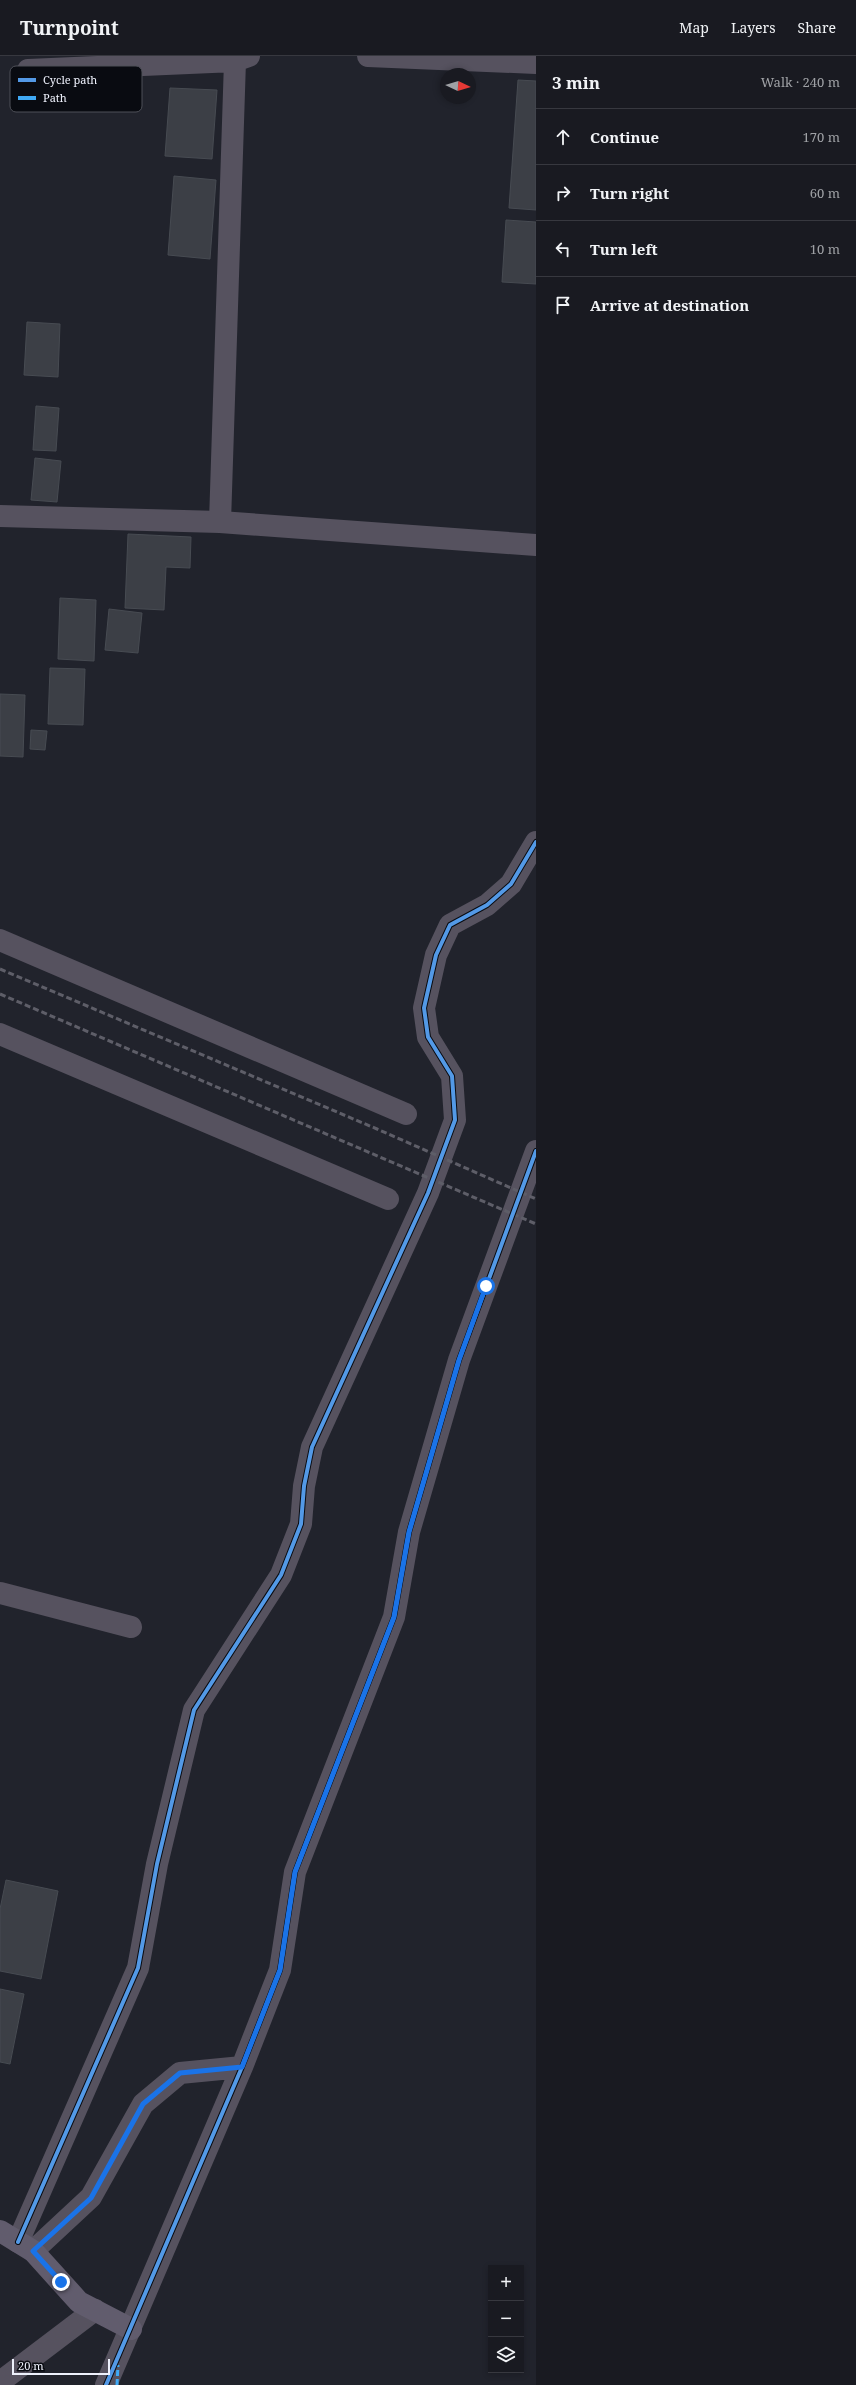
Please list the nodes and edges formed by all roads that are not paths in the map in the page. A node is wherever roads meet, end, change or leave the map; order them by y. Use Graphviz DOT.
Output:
graph roads {
  1 [pos="368,56"];
  2 [pos="242,58"];
  3 [pos="536,63"];
  4 [pos="99,66"];
  5 [pos="0,516"];
  6 [pos="220,522"];
  7 [pos="536,545"];
  8 [pos="536,842"];
  9 [pos="0,940"];
  10 [pos="0,1034"];
  11 [pos="406,1114"];
  12 [pos="536,1151"];
  13 [pos="388,1199"];
  14 [pos="0,1593"];
  15 [pos="131,1627"];
  16 [pos="242,2067"];
  17 [pos="17,2241"];
  18 [pos="95,2310"];
  19 [pos="131,2329"];
  20 [pos="0,2382"];
  21 [pos="106,2385"];
  1 -- 3 [label="street"];
  2 -- 4 [label="street"];
  2 -- 6 [label="street"];
  5 -- 6 [label="street"];
  6 -- 7 [label="street"];
  8 -- 17 [label="street"];
  9 -- 11 [label="street"];
  10 -- 13 [label="street"];
  12 -- 16 [label="street"];
  14 -- 15 [label="street"];
  16 -- 17 [label="street"];
  16 -- 19 [label="street"];
  17 -- 18 [label="street"];
  18 -- 19 [label="street"];
  18 -- 20 [label="street"];
  19 -- 21 [label="street"];
}
